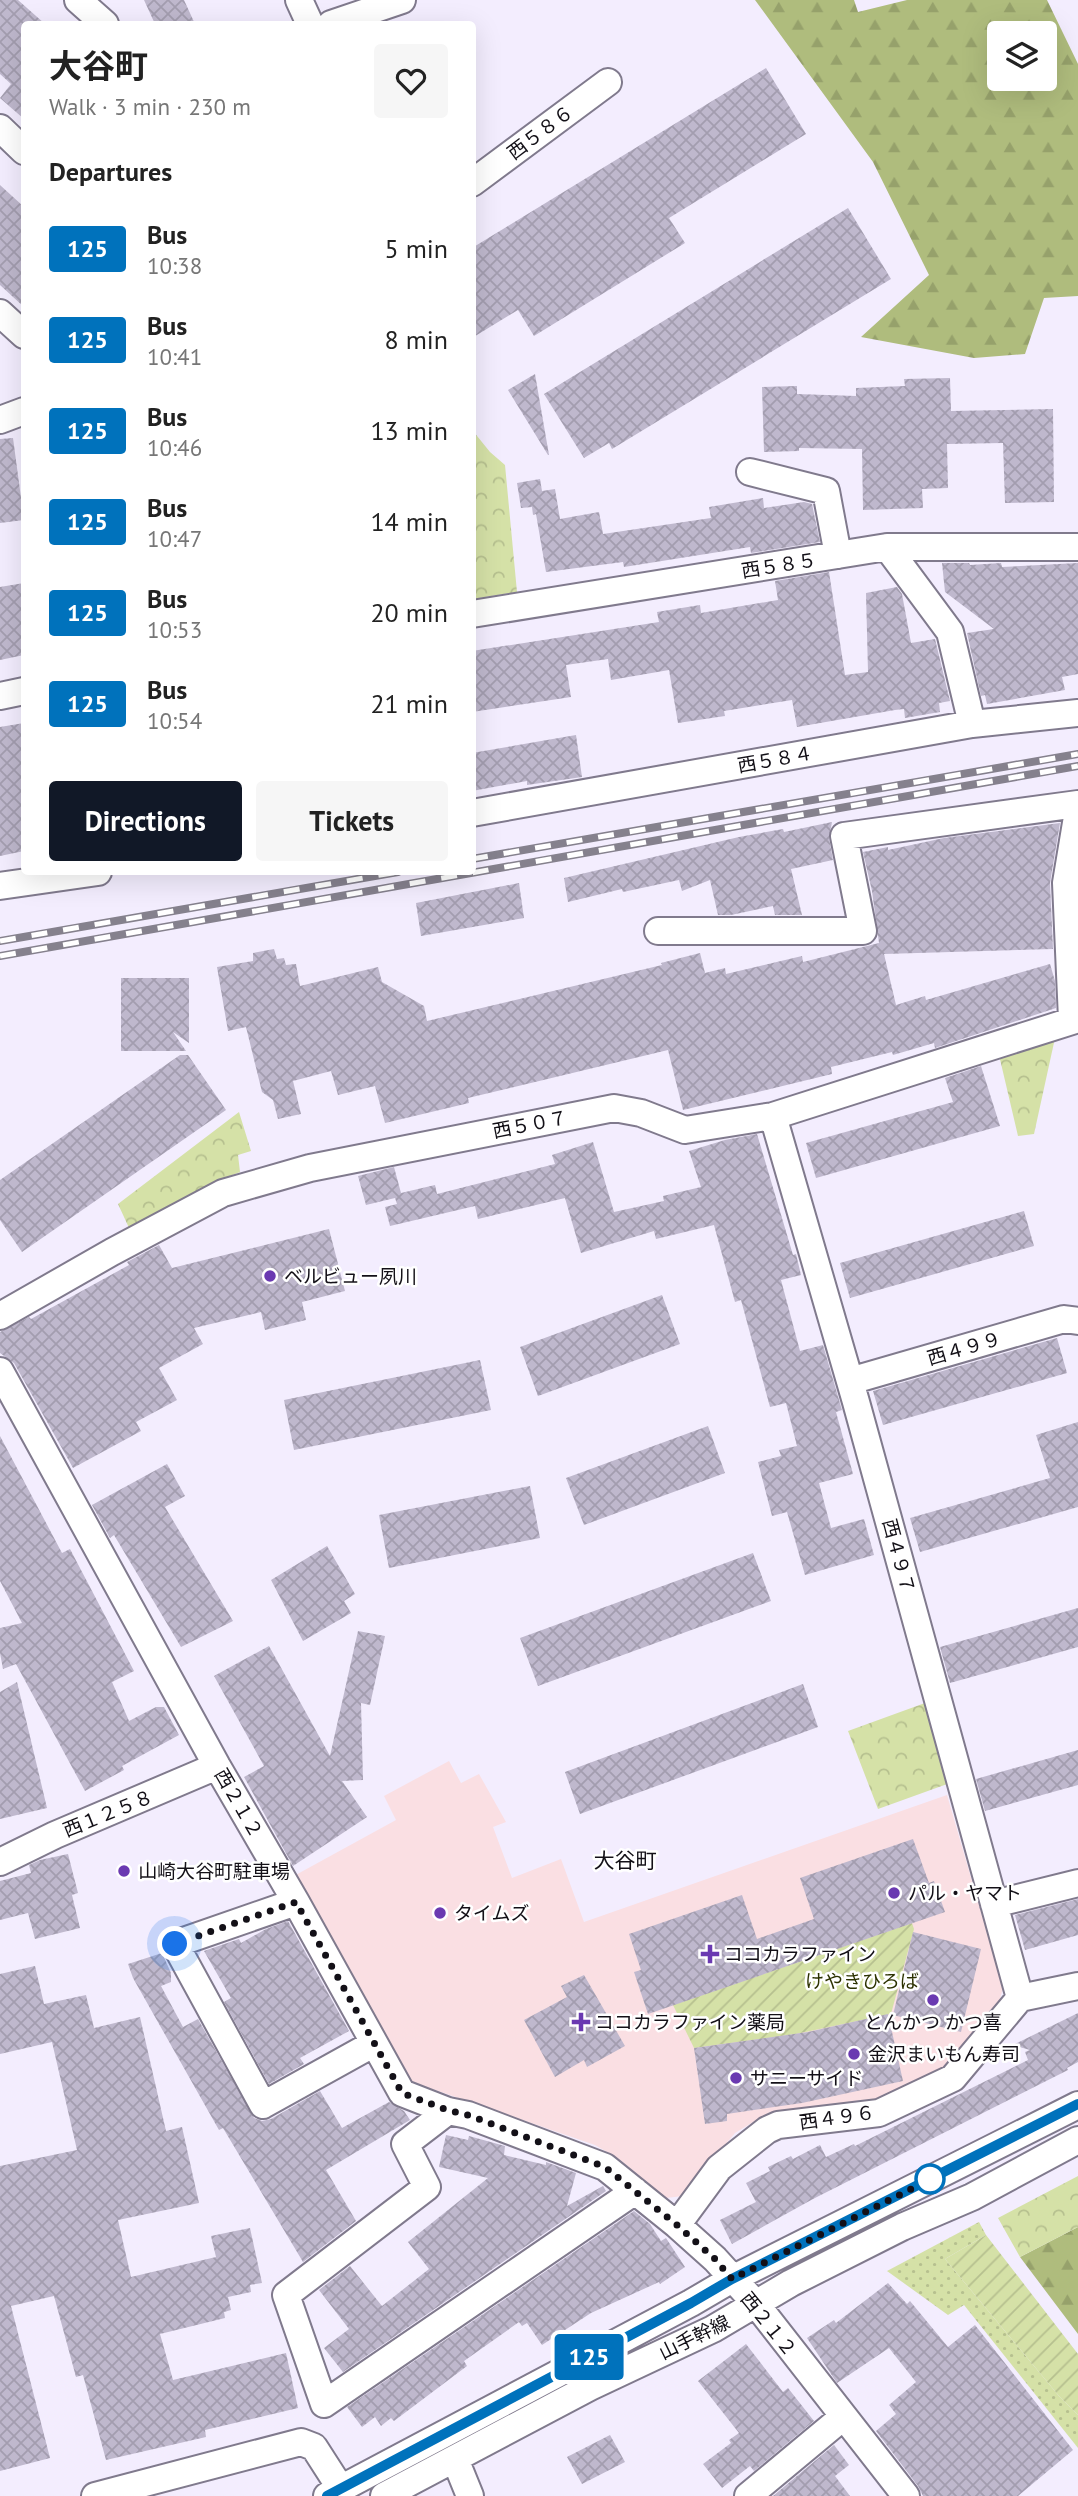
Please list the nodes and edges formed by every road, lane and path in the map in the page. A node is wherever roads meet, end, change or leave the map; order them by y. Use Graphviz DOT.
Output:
graph roads {
  1 [pos="78,0"];
  2 [pos="299,0"];
  3 [pos="402,0"];
  4 [pos="102,21"];
  5 [pos="309,21"];
  6 [pos="340,21"];
  7 [pos="608,82"];
  8 [pos="0,128"];
  9 [pos="21,148"];
  10 [pos="476,180"];
  11 [pos="0,313"];
  12 [pos="21,332"];
  13 [pos="21,412"];
  14 [pos="0,420"];
  15 [pos="750,472"];
  16 [pos="887,547"];
  17 [pos="1078,547"];
  18 [pos="838,555"];
  19 [pos="476,613"];
  20 [pos="21,692"];
  21 [pos="0,696"];
  22 [pos="1078,713"];
  23 [pos="971,724"];
  24 [pos="1078,804"];
  25 [pos="1078,811"];
  26 [pos="476,812"];
  27 [pos="77,875"];
  28 [pos="0,886"];
  29 [pos="658,932"];
  30 [pos="1075,1019"];
  31 [pos="773,1116"];
  32 [pos="0,1316"];
  33 [pos="1078,1321"];
  34 [pos="0,1371"];
  35 [pos="850,1381"];
  36 [pos="217,1766"];
  37 [pos="0,1862"];
  38 [pos="1078,1883"];
  39 [pos="296,1902"];
  40 [pos="994,1904"];
  41 [pos="1078,1986"];
  42 [pos="1020,1997"];
  43 [pos="373,2044"];
  44 [pos="1078,2105"];
  45 [pos="447,2110"];
  46 [pos="1078,2140"];
  47 [pos="635,2191"];
  48 [pos="677,2225"];
  49 [pos="732,2279"];
  50 [pos="756,2304"];
  51 [pos="843,2417"];
  52 [pos="455,2459"];
  53 [pos="125,2493"];
  54 [pos="334,2493"];
  55 [pos="95,2496"];
  56 [pos="384,2496"];
  57 [pos="470,2496"];
  58 [pos="748,2496"];
  59 [pos="906,2496"];
  1 -- 4 [label="street"];
  2 -- 5 [label="street"];
  3 -- 6 [label="street"];
  7 -- 10 [label="street, 西５８６"];
  8 -- 9 [label="street"];
  11 -- 12 [label="street"];
  13 -- 14 [label="street"];
  15 -- 18 [label="street"];
  16 -- 17 [label="street, 西５８５"];
  16 -- 18 [label="street, 西５８５"];
  16 -- 23 [label="street"];
  18 -- 19 [label="street, 西５８５"];
  20 -- 21 [label="street"];
  22 -- 23 [label="street, 西５８４"];
  23 -- 26 [label="street, 西５８４"];
  24 -- 29 [label="street"];
  25 -- 30 [label="street"];
  27 -- 28 [label="street"];
  30 -- 31 [label="street, 西５０７"];
  31 -- 32 [label="street, 西５０７"];
  31 -- 35 [label="street, 西４９７"];
  33 -- 35 [label="street, 西４９９"];
  34 -- 36 [label="street, 西２１２"];
  35 -- 40 [label="street, 西４９７"];
  36 -- 37 [label="street, 西１２５８"];
  36 -- 39 [label="street, 西２１２"];
  38 -- 40 [label="street"];
  39 -- 43 [label="street, 西２１２"];
  39 -- 43 [label="street"];
  40 -- 42 [label="street, 西４９７"];
  41 -- 42 [label="street"];
  42 -- 48 [label="street, 西４９６"];
  43 -- 45 [label="street, 西２１２"];
  44 -- 49 [label="street, 山手幹線"];
  45 -- 47 [label="street, 西２１２"];
  45 -- 47 [label="street"];
  46 -- 50 [label="street, 山手幹線"];
  47 -- 48 [label="street, 西２１２"];
  48 -- 49 [label="street, 西２１２"];
  49 -- 50 [label="street, 西２１２"];
  49 -- 54 [label="street, 山手幹線"];
  50 -- 51 [label="street, 西２１２"];
  50 -- 52 [label="street, 山手幹線"];
  51 -- 58 [label="street"];
  51 -- 59 [label="street, 西２１２"];
  52 -- 56 [label="street, 山手幹線"];
  52 -- 57 [label="street"];
  53 -- 54 [label="street"];
  53 -- 55 [label="street"];
}
